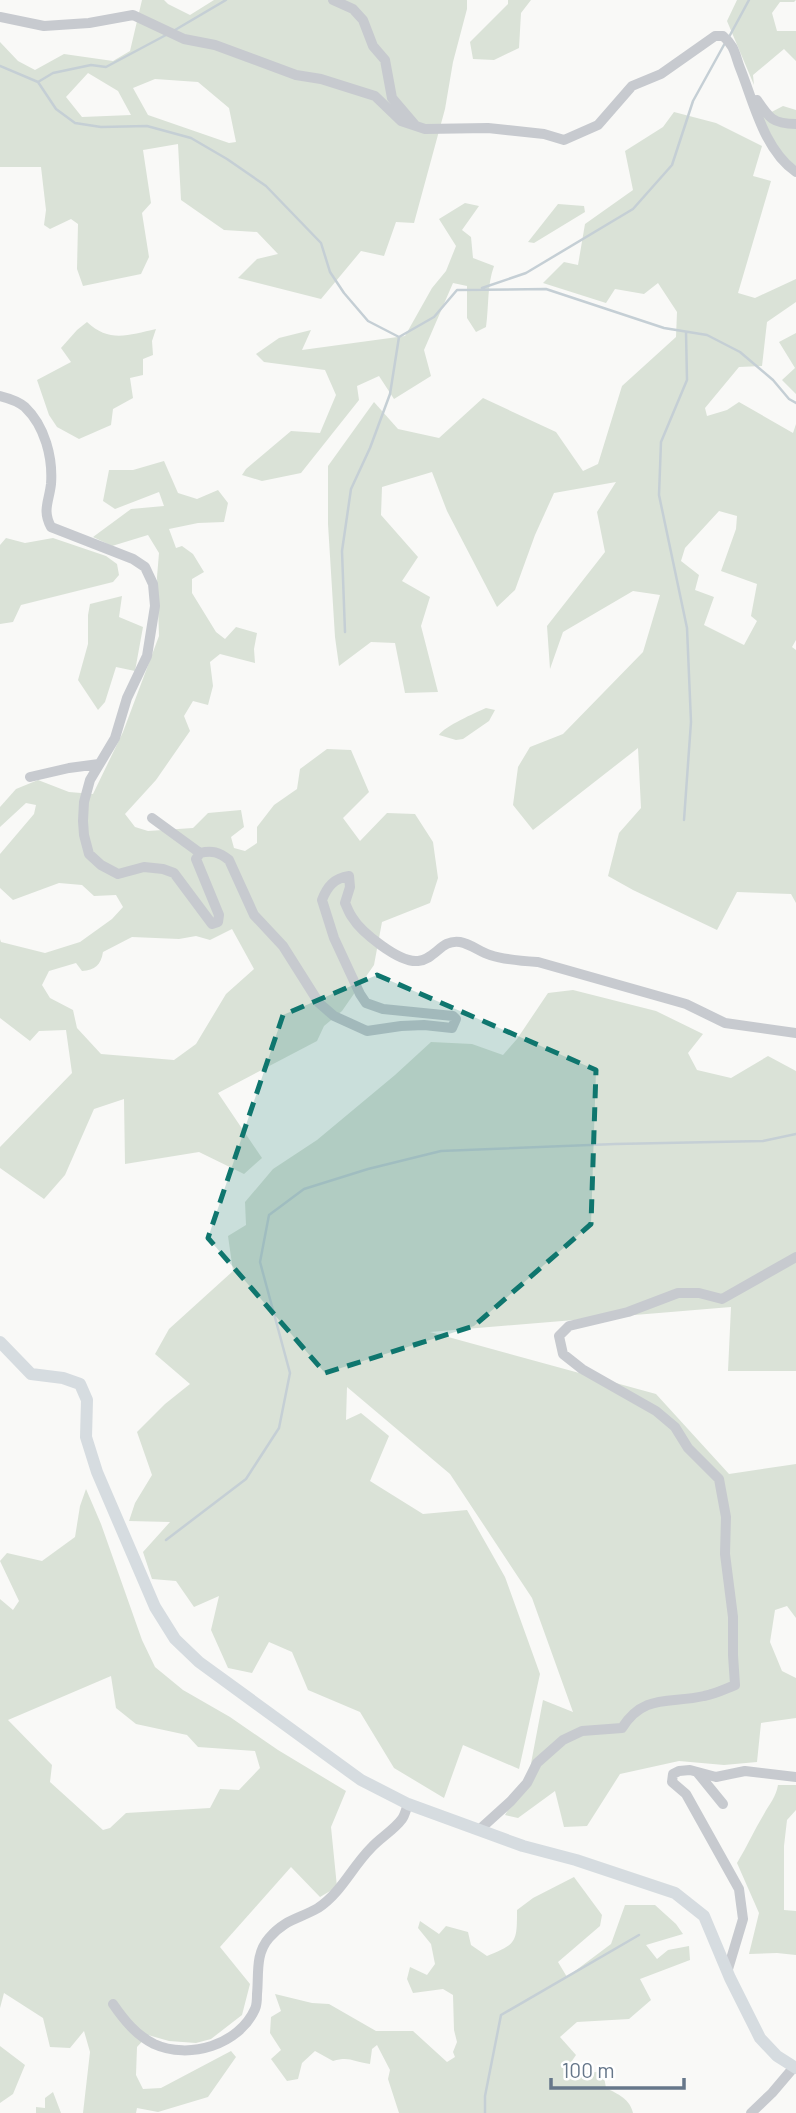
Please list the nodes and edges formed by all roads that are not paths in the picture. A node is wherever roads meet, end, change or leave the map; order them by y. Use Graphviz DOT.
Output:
graph roads {
  1 [pos="333,0"];
  2 [pos="0,17"];
  3 [pos="751,96"];
  4 [pos="796,124"];
  5 [pos="415,126"];
  6 [pos="796,172"];
  7 [pos="0,396"];
  8 [pos="99,764"];
  9 [pos="30,777"];
  10 [pos="152,818"];
  11 [pos="200,853"];
  12 [pos="796,1033"];
  13 [pos="796,1257"];
  14 [pos="0,1342"];
  15 [pos="697,1772"];
  16 [pos="796,1777"];
  17 [pos="408,1804"];
  18 [pos="723,1804"];
  19 [pos="479,1830"];
  20 [pos="728,1969"];
  21 [pos="113,2004"];
  22 [pos="795,2068"];
  23 [pos="751,2113"];
  1 -- 5 [label="street"];
  2 -- 5 [label="street"];
  3 -- 4 [label="street"];
  3 -- 5 [label="street"];
  3 -- 6 [label="street"];
  7 -- 8 [label="street"];
  8 -- 9 [label="street"];
  8 -- 11 [label="street"];
  10 -- 11 [label="street"];
  11 -- 12 [label="street"];
  13 -- 19 [label="street"];
  14 -- 17 [label="main road"];
  15 -- 16 [label="street"];
  15 -- 18 [label="street"];
  15 -- 20 [label="street"];
  17 -- 19 [label="main road"];
  17 -- 21 [label="street"];
  19 -- 20 [label="main road"];
  20 -- 22 [label="main road"];
  22 -- 23 [label="street"];
}
